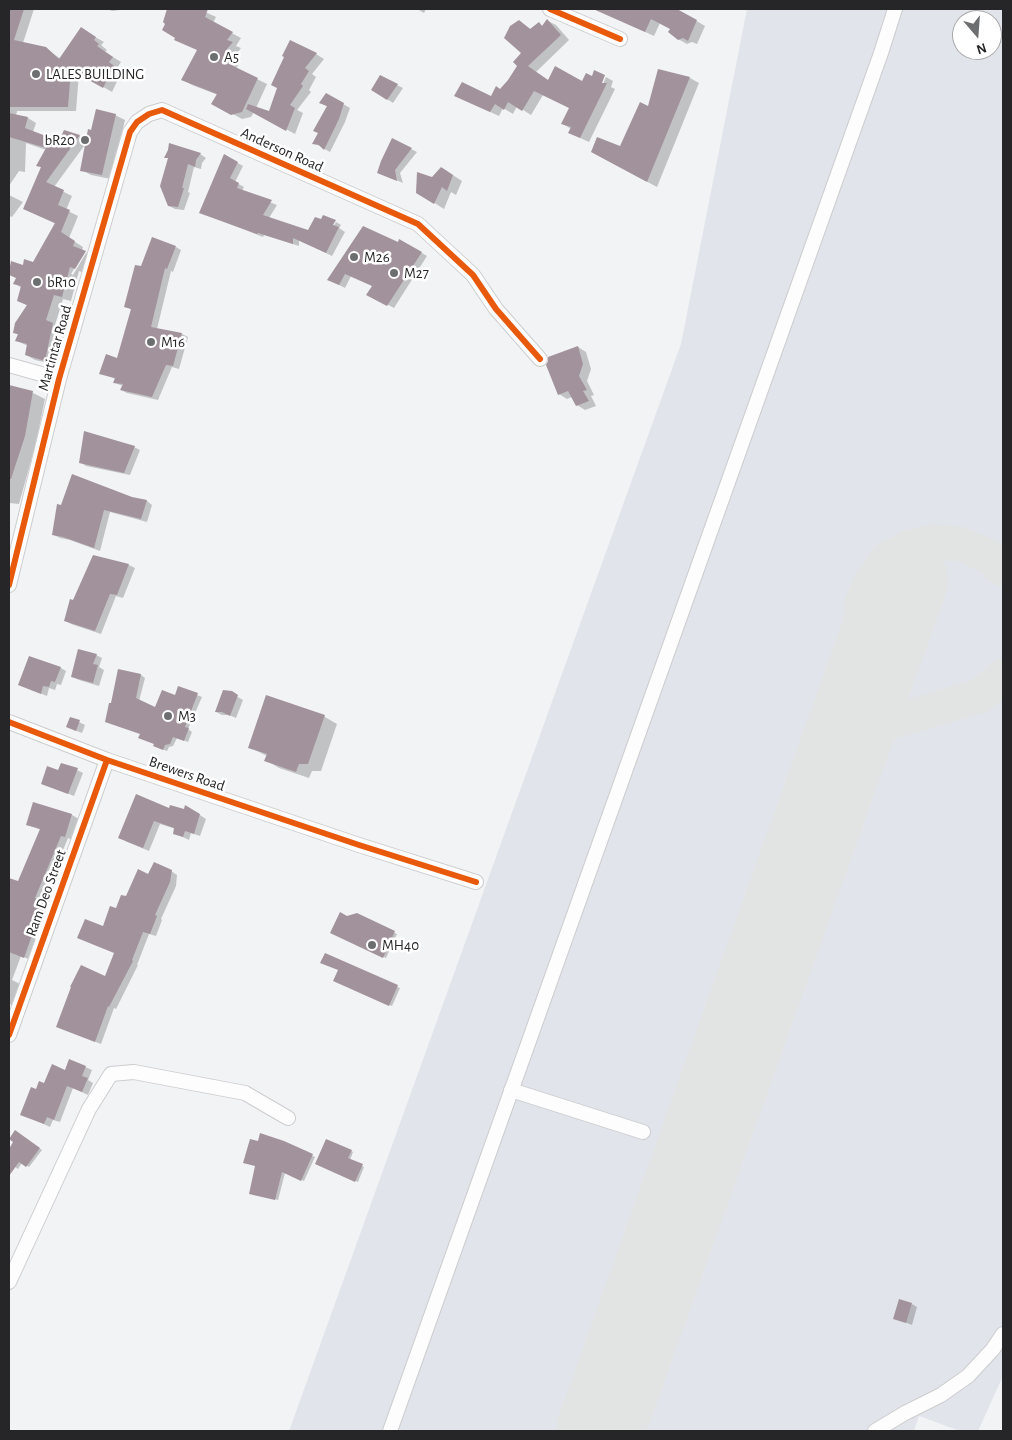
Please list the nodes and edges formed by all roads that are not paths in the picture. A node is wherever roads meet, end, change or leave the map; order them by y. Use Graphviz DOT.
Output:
graph roads {
  1 [pos="550,9"];
  2 [pos="895,9"];
  3 [pos="620,39"];
  4 [pos="137,122"];
  5 [pos="540,359"];
  6 [pos="9,365"];
  7 [pos="59,379"];
  8 [pos="9,585"];
  9 [pos="9,722"];
  10 [pos="107,760"];
  11 [pos="476,882"];
  12 [pos="9,1035"];
  13 [pos="511,1090"];
  14 [pos="288,1118"];
  15 [pos="643,1132"];
  16 [pos="9,1282"];
  17 [pos="1003,1334"];
  18 [pos="390,1431"];
  19 [pos="875,1431"];
  1 -- 3 [label="street"];
  2 -- 13 [label="street"];
  4 -- 5 [label="street, Anderson Road"];
  4 -- 7 [label="street, Martintar Road"];
  6 -- 7 [label="street"];
  7 -- 8 [label="street, Martintar Road"];
  9 -- 10 [label="street, Brewers Road"];
  10 -- 11 [label="street, Brewers Road"];
  10 -- 12 [label="street, Ram Deo Street"];
  13 -- 15 [label="street"];
  13 -- 18 [label="street"];
  14 -- 16 [label="street"];
  17 -- 19 [label="street"];
}
